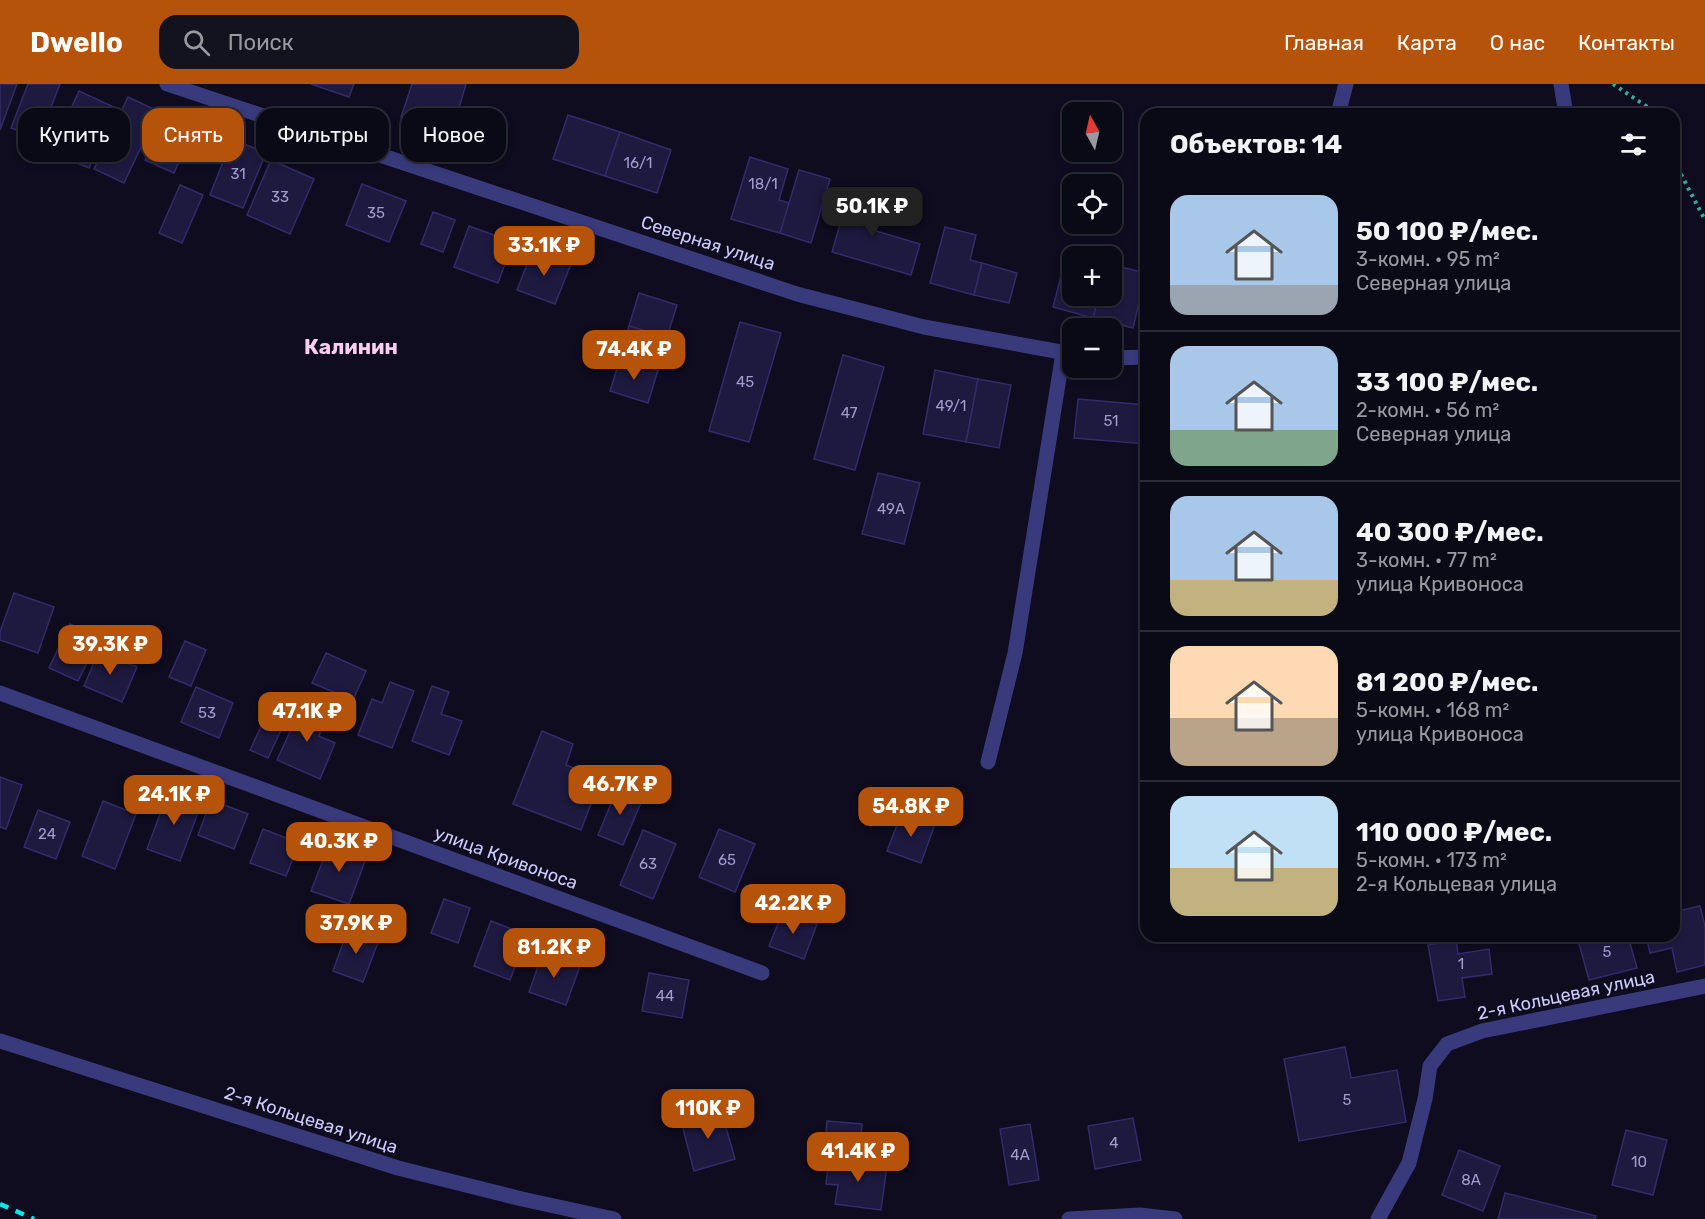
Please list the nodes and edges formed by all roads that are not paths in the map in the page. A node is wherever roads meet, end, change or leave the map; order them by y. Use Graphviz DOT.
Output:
graph roads {
  1 [pos="167,84"];
  2 [pos="1346,84"];
  3 [pos="1560,84"];
  4 [pos="1340,108"];
  5 [pos="1565,108"];
  6 [pos="1062,352"];
  7 [pos="1140,357"];
  8 [pos="1122,358"];
  9 [pos="1064,378"];
  10 [pos="0,693"];
  11 [pos="988,762"];
  12 [pos="762,973"];
  13 [pos="1705,986"];
  14 [pos="0,1041"];
  15 [pos="614,1219"];
  16 [pos="1069,1219"];
  17 [pos="1175,1219"];
  18 [pos="1378,1219"];
  1 -- 6 [label="street, Северная улица"];
  2 -- 4 [label="street"];
  3 -- 5 [label="street"];
  7 -- 8 [label="street"];
  9 -- 11 [label="street"];
  10 -- 12 [label="street, улица Кривоноса"];
  13 -- 18 [label="street, 2-я Кольцевая улица"];
  14 -- 15 [label="street, 2-я Кольцевая улица"];
  16 -- 17 [label="street"];
}
